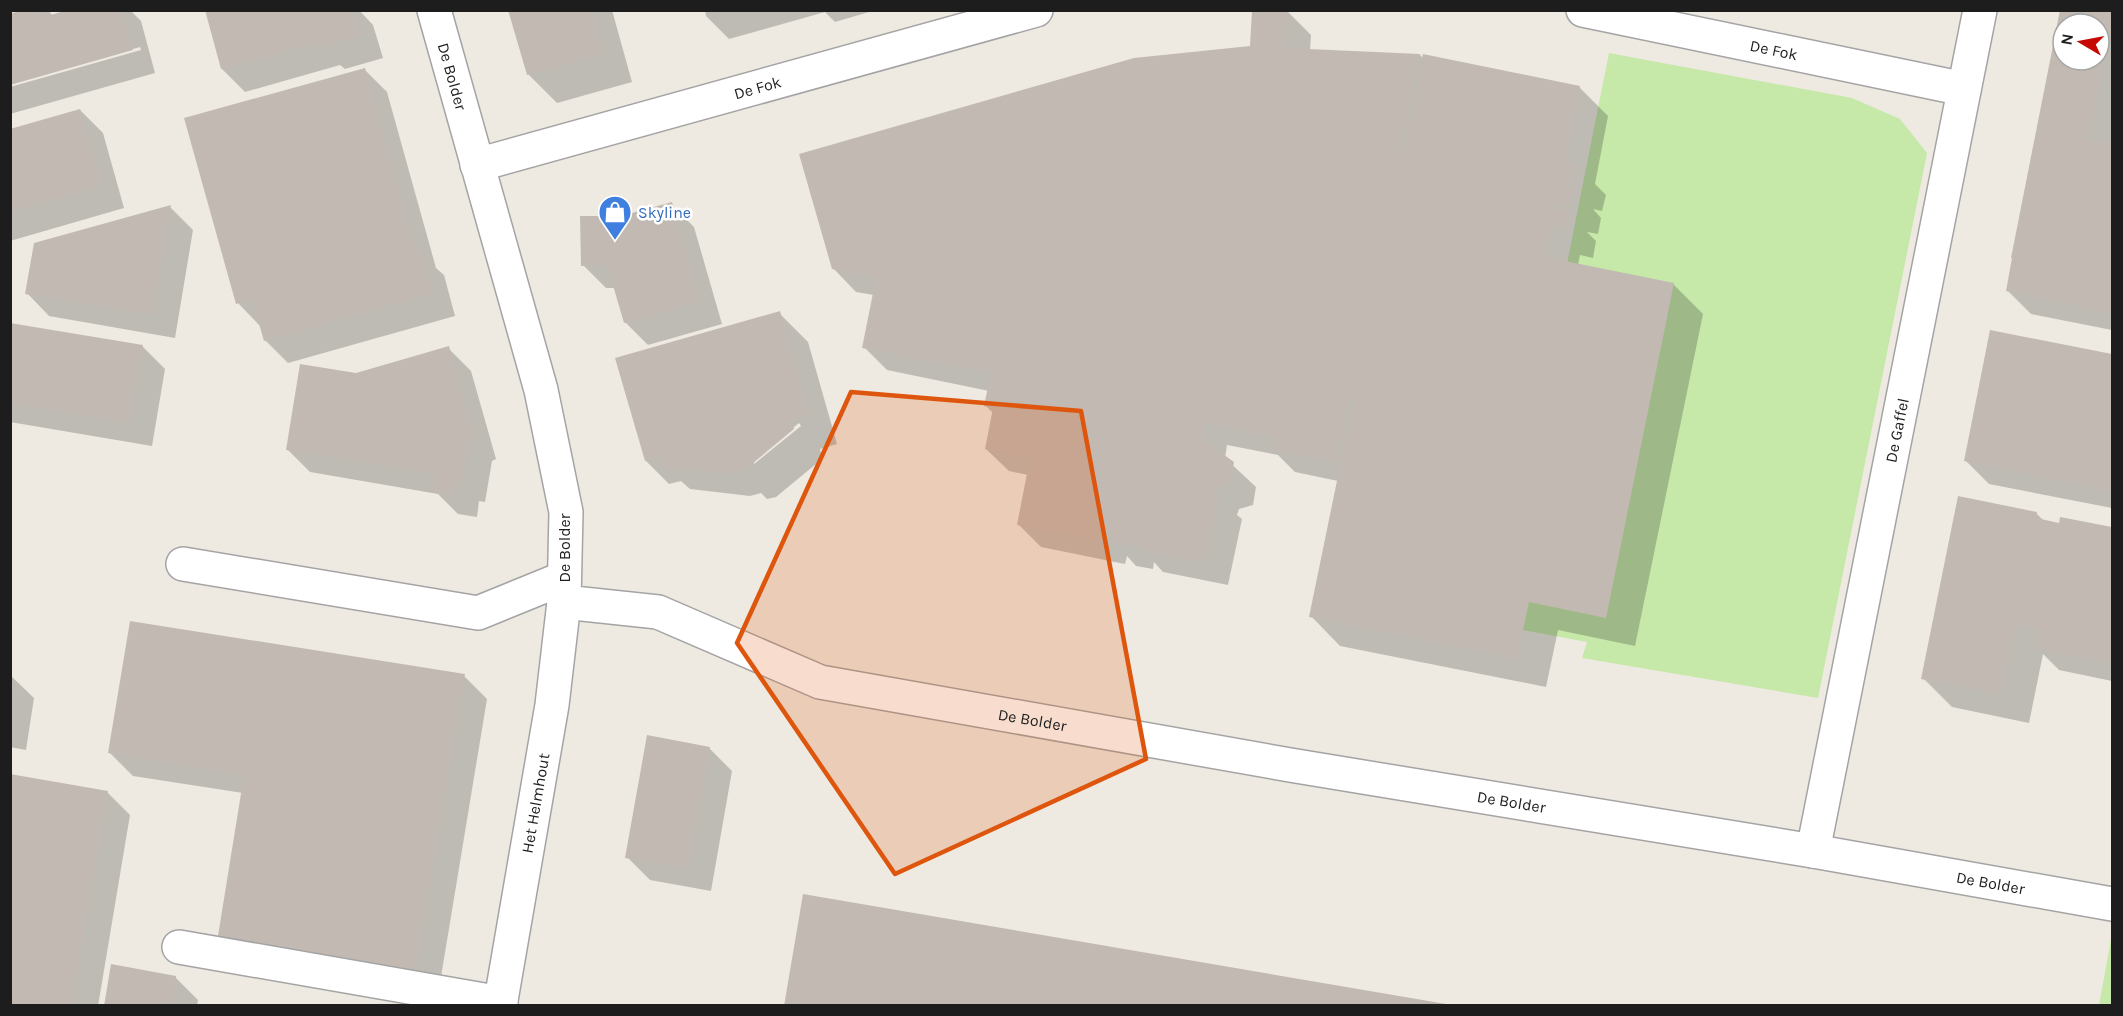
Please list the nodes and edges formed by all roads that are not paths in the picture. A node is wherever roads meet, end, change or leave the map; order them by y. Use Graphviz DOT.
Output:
graph roads {
  1 [pos="434,10"];
  2 [pos="1036,10"];
  3 [pos="1583,10"];
  4 [pos="1980,10"];
  5 [pos="1964,89"];
  6 [pos="477,165"];
  7 [pos="183,564"];
  8 [pos="564,590"];
  9 [pos="1813,851"];
  10 [pos="2112,904"];
  11 [pos="179,947"];
  12 [pos="500,1004"];
  1 -- 6 [label="street, De Bolder"];
  2 -- 6 [label="street, De Fok"];
  3 -- 5 [label="street, De Fok"];
  4 -- 5 [label="street, De Gaffel"];
  5 -- 9 [label="street, De Gaffel"];
  6 -- 8 [label="street, De Bolder"];
  7 -- 8 [label="street"];
  8 -- 9 [label="street, De Bolder"];
  8 -- 12 [label="street, Het Helmhout"];
  9 -- 10 [label="street, De Bolder"];
  11 -- 12 [label="street"];
}
